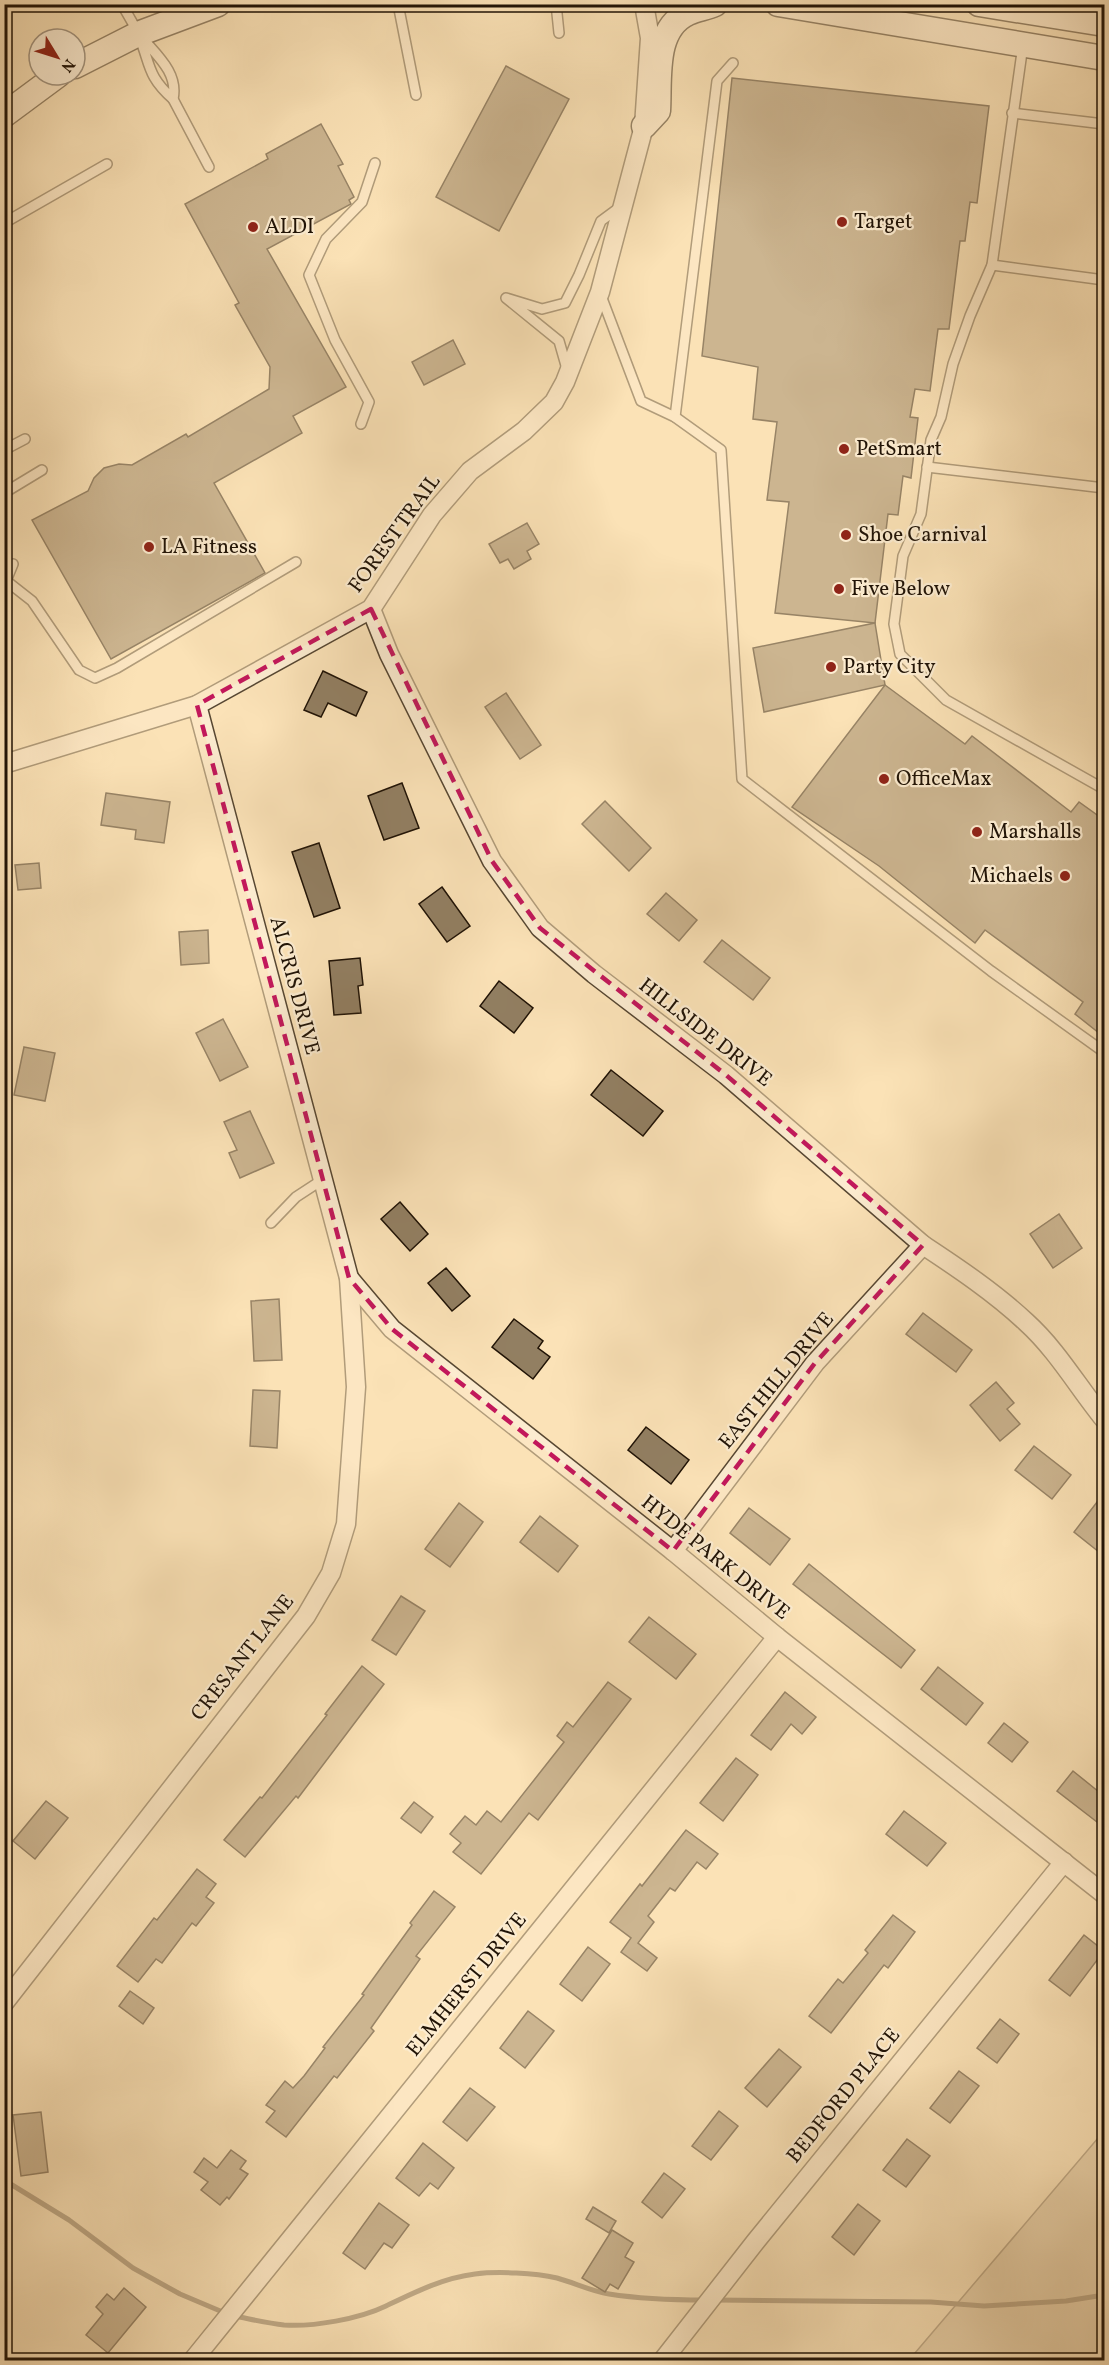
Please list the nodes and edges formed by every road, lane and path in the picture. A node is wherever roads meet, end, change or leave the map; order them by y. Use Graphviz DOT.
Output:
graph roads {
  1 [pos="122,4"];
  2 [pos="218,4"];
  3 [pos="398,4"];
  4 [pos="556,4"];
  5 [pos="644,4"];
  6 [pos="715,4"];
  7 [pos="778,4"];
  8 [pos="979,4"];
  9 [pos="1104,24"];
  10 [pos="559,33"];
  11 [pos="138,34"];
  12 [pos="1023,45"];
  13 [pos="1104,58"];
  14 [pos="87,60"];
  15 [pos="733,63"];
  16 [pos="40,87"];
  17 [pos="416,95"];
  18 [pos="173,99"];
  19 [pos="15,104"];
  20 [pos="1012,113"];
  21 [pos="1104,124"];
  22 [pos="644,126"];
  23 [pos="375,163"];
  24 [pos="107,164"];
  25 [pos="209,166"];
  26 [pos="625,204"];
  27 [pos="4,223"];
  28 [pos="992,265"];
  29 [pos="1104,280"];
  30 [pos="600,292"];
  31 [pos="568,374"];
  32 [pos="675,417"];
  33 [pos="361,424"];
  34 [pos="25,439"];
  35 [pos="4,450"];
  36 [pos="927,467"];
  37 [pos="42,470"];
  38 [pos="1104,488"];
  39 [pos="4,492"];
  40 [pos="296,562"];
  41 [pos="14,564"];
  42 [pos="5,580"];
  43 [pos="371,609"];
  44 [pos="197,705"];
  45 [pos="4,764"];
  46 [pos="1104,789"];
  47 [pos="1104,1052"];
  48 [pos="322,1180"];
  49 [pos="271,1223"];
  50 [pos="922,1245"];
  51 [pos="349,1278"];
  52 [pos="1104,1419"];
  53 [pos="673,1551"];
  54 [pos="777,1637"];
  55 [pos="1064,1862"];
  56 [pos="1104,1894"];
  57 [pos="4,2003"];
  58 [pos="193,2361"];
  59 [pos="663,2361"];
  1 -- 11 [label="lane"];
  2 -- 11 [label="main road"];
  3 -- 17 [label="lane"];
  4 -- 10 [label="lane"];
  5 -- 22 [label="street, FOREST TRAIL"];
  6 -- 22 [label="main road"];
  7 -- 12 [label="main road"];
  8 -- 9 [label="main road"];
  11 -- 14 [label="main road"];
  11 -- 18 [label="lane"];
  11 -- 18 [label="lane"];
  12 -- 13 [label="main road"];
  12 -- 20 [label="lane"];
  15 -- 32 [label="lane"];
  16 -- 19 [label="main road"];
  18 -- 25 [label="lane"];
  20 -- 21 [label="lane"];
  20 -- 28 [label="lane"];
  22 -- 26 [label="street, FOREST TRAIL"];
  23 -- 33 [label="lane"];
  24 -- 27 [label="lane"];
  26 -- 30 [label="street, FOREST TRAIL"];
  26 -- 31 [label="lane"];
  28 -- 29 [label="lane"];
  28 -- 36 [label="lane"];
  30 -- 31 [label="street, FOREST TRAIL"];
  30 -- 32 [label="lane"];
  31 -- 43 [label="street, FOREST TRAIL"];
  32 -- 47 [label="lane"];
  34 -- 35 [label="lane"];
  36 -- 38 [label="lane"];
  36 -- 46 [label="lane"];
  37 -- 39 [label="lane"];
  40 -- 42 [label="lane"];
  41 -- 42 [label="lane"];
  43 -- 44 [label="street, FOREST TRAIL"];
  43 -- 50 [label="street, HILLSIDE DRIVE"];
  44 -- 45 [label="street, FOREST TRAIL"];
  44 -- 48 [label="street, ALCRIS DRIVE"];
  48 -- 49 [label="lane"];
  48 -- 51 [label="street, ALCRIS DRIVE"];
  50 -- 52 [label="street, HILLSIDE DRIVE"];
  50 -- 53 [label="street, EAST HILL DRIVE"];
  51 -- 53 [label="street, HYDE PARK DRIVE"];
  51 -- 57 [label="street, CRESANT LANE"];
  53 -- 54 [label="street, HYDE PARK DRIVE"];
  54 -- 55 [label="street, HYDE PARK DRIVE"];
  54 -- 58 [label="street, ELMHERST DRIVE"];
  55 -- 56 [label="street, HYDE PARK DRIVE"];
  55 -- 59 [label="street, BEDFORD PLACE"];
}
